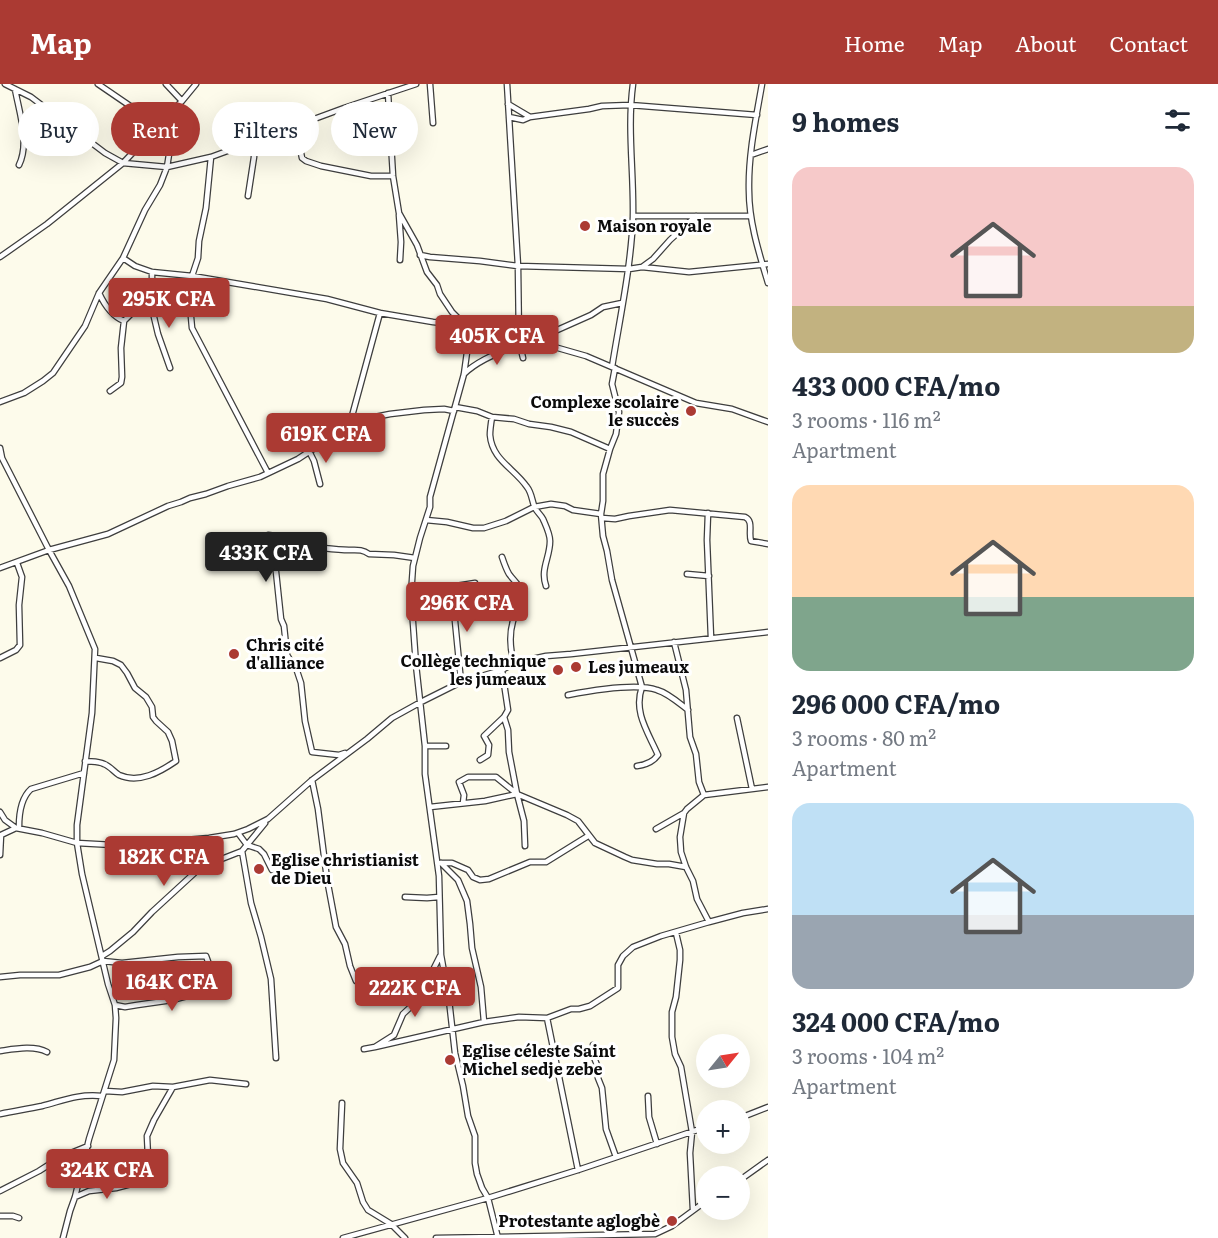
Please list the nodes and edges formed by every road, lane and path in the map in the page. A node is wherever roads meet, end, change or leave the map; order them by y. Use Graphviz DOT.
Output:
graph roads {
  1 [pos="5,84"];
  2 [pos="98,84"];
  3 [pos="166,84"];
  4 [pos="196,84"];
  5 [pos="416,84"];
  6 [pos="430,84"];
  7 [pos="507,84"];
  8 [pos="633,84"];
  9 [pos="762,84"];
  10 [pos="408,85"];
  11 [pos="15,89"];
  12 [pos="388,93"];
  13 [pos="182,101"];
  14 [pos="124,102"];
  15 [pos="508,104"];
  16 [pos="630,105"];
  17 [pos="757,115"];
  18 [pos="509,117"];
  19 [pos="530,117"];
  20 [pos="319,118"];
  21 [pos="433,123"];
  22 [pos="768,149"];
  23 [pos="751,155"];
  24 [pos="129,156"];
  25 [pos="169,156"];
  26 [pos="252,156"];
  27 [pos="302,156"];
  28 [pos="211,157"];
  29 [pos="123,163"];
  30 [pos="181,164"];
  31 [pos="19,165"];
  32 [pos="167,166"];
  33 [pos="393,176"];
  34 [pos="248,196"];
  35 [pos="399,213"];
  36 [pos="633,216"];
  37 [pos="696,216"];
  38 [pos="751,216"];
  39 [pos="420,255"];
  40 [pos="0,257"];
  41 [pos="123,258"];
  42 [pos="400,261"];
  43 [pos="765,264"];
  44 [pos="518,266"];
  45 [pos="642,267"];
  46 [pos="629,269"];
  47 [pos="152,272"];
  48 [pos="192,276"];
  49 [pos="768,283"];
  50 [pos="99,293"];
  51 [pos="149,297"];
  52 [pos="622,303"];
  53 [pos="380,313"];
  54 [pos="124,321"];
  55 [pos="465,325"];
  56 [pos="555,331"];
  57 [pos="519,342"];
  58 [pos="534,342"];
  59 [pos="551,345"];
  60 [pos="523,358"];
  61 [pos="613,367"];
  62 [pos="170,368"];
  63 [pos="464,374"];
  64 [pos="110,391"];
  65 [pos="0,402"];
  66 [pos="454,409"];
  67 [pos="492,417"];
  68 [pos="768,422"];
  69 [pos="349,427"];
  70 [pos="0,448"];
  71 [pos="610,448"];
  72 [pos="309,451"];
  73 [pos="268,473"];
  74 [pos="320,484"];
  75 [pos="534,507"];
  76 [pos="708,513"];
  77 [pos="601,516"];
  78 [pos="426,520"];
  79 [pos="276,536"];
  80 [pos="258,539"];
  81 [pos="768,544"];
  82 [pos="49,550"];
  83 [pos="502,557"];
  84 [pos="415,558"];
  85 [pos="17,563"];
  86 [pos="0,568"];
  87 [pos="687,574"];
  88 [pos="709,576"];
  89 [pos="475,583"];
  90 [pos="546,586"];
  91 [pos="768,632"];
  92 [pos="711,638"];
  93 [pos="674,642"];
  94 [pos="632,647"];
  95 [pos="0,658"];
  96 [pos="96,658"];
  97 [pos="514,663"];
  98 [pos="502,670"];
  99 [pos="461,682"];
  100 [pos="642,687"];
  101 [pos="567,695"];
  102 [pos="421,702"];
  103 [pos="688,710"];
  104 [pos="504,717"];
  105 [pos="737,718"];
  106 [pos="425,746"];
  107 [pos="447,746"];
  108 [pos="348,753"];
  109 [pos="480,760"];
  110 [pos="85,761"];
  111 [pos="637,766"];
  112 [pos="84,773"];
  113 [pos="312,780"];
  114 [pos="768,787"];
  115 [pos="752,789"];
  116 [pos="516,794"];
  117 [pos="704,795"];
  118 [pos="463,803"];
  119 [pos="430,807"];
  120 [pos="0,812"];
  121 [pos="684,813"];
  122 [pos="268,819"];
  123 [pos="17,828"];
  124 [pos="656,830"];
  125 [pos="238,833"];
  126 [pos="588,836"];
  127 [pos="77,843"];
  128 [pos="247,845"];
  129 [pos="525,846"];
  130 [pos="242,851"];
  131 [pos="0,855"];
  132 [pos="439,863"];
  133 [pos="686,867"];
  134 [pos="272,870"];
  135 [pos="405,897"];
  136 [pos="440,897"];
  137 [pos="768,909"];
  138 [pos="709,922"];
  139 [pos="676,933"];
  140 [pos="441,955"];
  141 [pos="102,958"];
  142 [pos="212,974"];
  143 [pos="0,977"];
  144 [pos="215,981"];
  145 [pos="356,981"];
  146 [pos="115,1005"];
  147 [pos="547,1018"];
  148 [pos="484,1022"];
  149 [pos="452,1029"];
  150 [pos="593,1045"];
  151 [pos="375,1047"];
  152 [pos="364,1049"];
  153 [pos="0,1051"];
  154 [pos="47,1052"];
  155 [pos="276,1058"];
  156 [pos="246,1084"];
  157 [pos="173,1087"];
  158 [pos="103,1094"];
  159 [pos="648,1096"];
  160 [pos="342,1103"];
  161 [pos="768,1107"];
  162 [pos="0,1114"];
  163 [pos="750,1114"];
  164 [pos="696,1131"];
  165 [pos="692,1132"];
  166 [pos="657,1144"];
  167 [pos="88,1146"];
  168 [pos="148,1157"];
  169 [pos="616,1157"];
  170 [pos="768,1160"];
  171 [pos="578,1170"];
  172 [pos="750,1173"];
  173 [pos="131,1184"];
  174 [pos="0,1191"];
  175 [pos="75,1197"];
  176 [pos="488,1198"];
  177 [pos="696,1208"];
  178 [pos="693,1210"];
  179 [pos="0,1216"];
  180 [pos="19,1218"];
  181 [pos="391,1224"];
  182 [pos="654,1236"];
  183 [pos="63,1238"];
  184 [pos="343,1238"];
  185 [pos="405,1238"];
  186 [pos="436,1238"];
  187 [pos="498,1238"];
  1 -- 11 [label="street"];
  2 -- 14 [label="street"];
  3 -- 13 [label="street"];
  4 -- 13 [label="street"];
  5 -- 10 [label="street"];
  6 -- 21 [label="street"];
  7 -- 15 [label="street"];
  8 -- 16 [label="street"];
  9 -- 17 [label="street"];
  10 -- 12 [label="street"];
  11 -- 29 [label="street"];
  11 -- 31 [label="street"];
  12 -- 20 [label="street"];
  12 -- 33 [label="street"];
  15 -- 18 [label="street"];
  15 -- 19 [label="street"];
  16 -- 17 [label="street"];
  16 -- 19 [label="street"];
  16 -- 36 [label="street"];
  17 -- 23 [label="street"];
  18 -- 19 [label="street"];
  18 -- 44 [label="street"];
  22 -- 23 [label="street"];
  23 -- 38 [label="street"];
  24 -- 29 [label="street"];
  25 -- 30 [label="street"];
  25 -- 32 [label="street"];
  26 -- 34 [label="street"];
  27 -- 33 [label="street"];
  28 -- 30 [label="street"];
  28 -- 48 [label="street"];
  29 -- 32 [label="street"];
  29 -- 40 [label="street"];
  30 -- 32 [label="street"];
  32 -- 41 [label="street"];
  33 -- 35 [label="street"];
  35 -- 39 [label="street"];
  35 -- 42 [label="street"];
  36 -- 37 [label="street"];
  36 -- 46 [label="street"];
  37 -- 38 [label="street"];
  37 -- 45 [label="street"];
  38 -- 43 [label="street"];
  39 -- 44 [label="street"];
  39 -- 55 [label="street"];
  41 -- 47 [label="street"];
  41 -- 50 [label="street"];
  43 -- 45 [label="street"];
  43 -- 49 [label="street"];
  44 -- 46 [label="street"];
  44 -- 57 [label="street"];
  45 -- 46 [label="street"];
  46 -- 52 [label="street"];
  47 -- 48 [label="street"];
  47 -- 51 [label="street"];
  48 -- 53 [label="street"];
  48 -- 73 [label="street"];
  50 -- 54 [label="street"];
  50 -- 65 [label="street"];
  51 -- 54 [label="street"];
  51 -- 62 [label="street"];
  52 -- 56 [label="street"];
  52 -- 61 [label="street"];
  53 -- 55 [label="street"];
  53 -- 69 [label="street"];
  54 -- 64 [label="street"];
  55 -- 57 [label="street"];
  55 -- 63 [label="street"];
  56 -- 58 [label="street"];
  56 -- 59 [label="street"];
  57 -- 58 [label="street"];
  57 -- 60 [label="street"];
  57 -- 63 [label="street"];
  58 -- 59 [label="street"];
  59 -- 61 [label="street"];
  61 -- 68 [label="street"];
  61 -- 71 [label="street"];
  63 -- 66 [label="street"];
  66 -- 67 [label="street"];
  66 -- 69 [label="street"];
  66 -- 78 [label="street"];
  67 -- 71 [label="street"];
  67 -- 75 [label="street"];
  69 -- 72 [label="street"];
  70 -- 82 [label="street"];
  71 -- 77 [label="street"];
  72 -- 73 [label="street"];
  72 -- 74 [label="street"];
  73 -- 82 [label="street"];
  75 -- 77 [label="street"];
  75 -- 78 [label="street"];
  75 -- 90 [label="street"];
  76 -- 77 [label="street"];
  76 -- 81 [label="street"];
  76 -- 88 [label="street"];
  77 -- 94 [label="street"];
  78 -- 84 [label="street"];
  79 -- 80 [label="street"];
  79 -- 84 [label="street"];
  79 -- 108 [label="street"];
  82 -- 85 [label="street"];
  82 -- 96 [label="street"];
  83 -- 97 [label="street"];
  84 -- 102 [label="street"];
  85 -- 86 [label="street"];
  85 -- 95 [label="street"];
  87 -- 88 [label="street"];
  88 -- 92 [label="street"];
  89 -- 99 [label="street"];
  91 -- 92 [label="street"];
  92 -- 93 [label="street"];
  93 -- 94 [label="street"];
  93 -- 103 [label="street"];
  94 -- 97 [label="street"];
  94 -- 100 [label="street"];
  96 -- 110 [label="street"];
  96 -- 110 [label="street"];
  97 -- 98 [label="street"];
  98 -- 99 [label="street"];
  98 -- 104 [label="street"];
  99 -- 102 [label="street"];
  100 -- 101 [label="street"];
  100 -- 103 [label="street"];
  100 -- 111 [label="street"];
  102 -- 106 [label="street"];
  102 -- 108 [label="street"];
  103 -- 117 [label="street"];
  104 -- 109 [label="street"];
  104 -- 116 [label="street"];
  105 -- 115 [label="street"];
  106 -- 107 [label="street"];
  106 -- 119 [label="street"];
  108 -- 113 [label="street"];
  110 -- 112 [label="street"];
  112 -- 123 [label="street"];
  112 -- 127 [label="street"];
  113 -- 122 [label="street"];
  113 -- 145 [label="street"];
  114 -- 115 [label="street"];
  115 -- 117 [label="street"];
  116 -- 118 [label="street"];
  116 -- 118 [label="street"];
  116 -- 126 [label="street"];
  116 -- 129 [label="street"];
  117 -- 121 [label="street"];
  118 -- 119 [label="street"];
  119 -- 132 [label="street"];
  120 -- 123 [label="street"];
  121 -- 124 [label="street"];
  121 -- 133 [label="street"];
  122 -- 125 [label="street"];
  122 -- 128 [label="street"];
  123 -- 127 [label="street"];
  123 -- 131 [label="street"];
  125 -- 127 [label="street"];
  125 -- 128 [label="street"];
  126 -- 132 [label="street"];
  126 -- 133 [label="street"];
  127 -- 141 [label="street"];
  128 -- 130 [label="street"];
  128 -- 134 [label="street"];
  130 -- 141 [label="street"];
  130 -- 155 [label="street"];
  132 -- 136 [label="street"];
  132 -- 148 [label="street"];
  133 -- 138 [label="street"];
  135 -- 136 [label="street"];
  136 -- 140 [label="street"];
  137 -- 138 [label="street"];
  138 -- 139 [label="street"];
  139 -- 147 [label="street"];
  139 -- 165 [label="street"];
  140 -- 149 [label="street"];
  140 -- 151 [label="street"];
  141 -- 142 [label="street"];
  141 -- 143 [label="street"];
  141 -- 146 [label="street"];
  142 -- 144 [label="street"];
  142 -- 146 [label="street"];
  146 -- 158 [label="street"];
  147 -- 148 [label="street"];
  147 -- 171 [label="street"];
  148 -- 149 [label="street"];
  149 -- 151 [label="street"];
  149 -- 176 [label="street"];
  150 -- 169 [label="street"];
  151 -- 152 [label="street"];
  153 -- 154 [label="street"];
  156 -- 157 [label="street"];
  157 -- 158 [label="street"];
  157 -- 168 [label="street"];
  158 -- 162 [label="street"];
  158 -- 167 [label="street"];
  159 -- 166 [label="street"];
  160 -- 181 [label="street"];
  161 -- 163 [label="street"];
  164 -- 165 [label="street"];
  165 -- 166 [label="street"];
  165 -- 178 [label="street"];
  166 -- 169 [label="street"];
  167 -- 174 [label="street"];
  167 -- 175 [label="street"];
  169 -- 171 [label="street"];
  170 -- 172 [label="street"];
  171 -- 176 [label="street"];
  173 -- 175 [label="street"];
  175 -- 183 [label="street"];
  176 -- 181 [label="street"];
  176 -- 187 [label="street"];
  177 -- 178 [label="street"];
  178 -- 182 [label="street"];
  179 -- 180 [label="street"];
  181 -- 184 [label="street"];
  181 -- 185 [label="street"];
  182 -- 187 [label="street"];
  186 -- 187 [label="street"];
}
